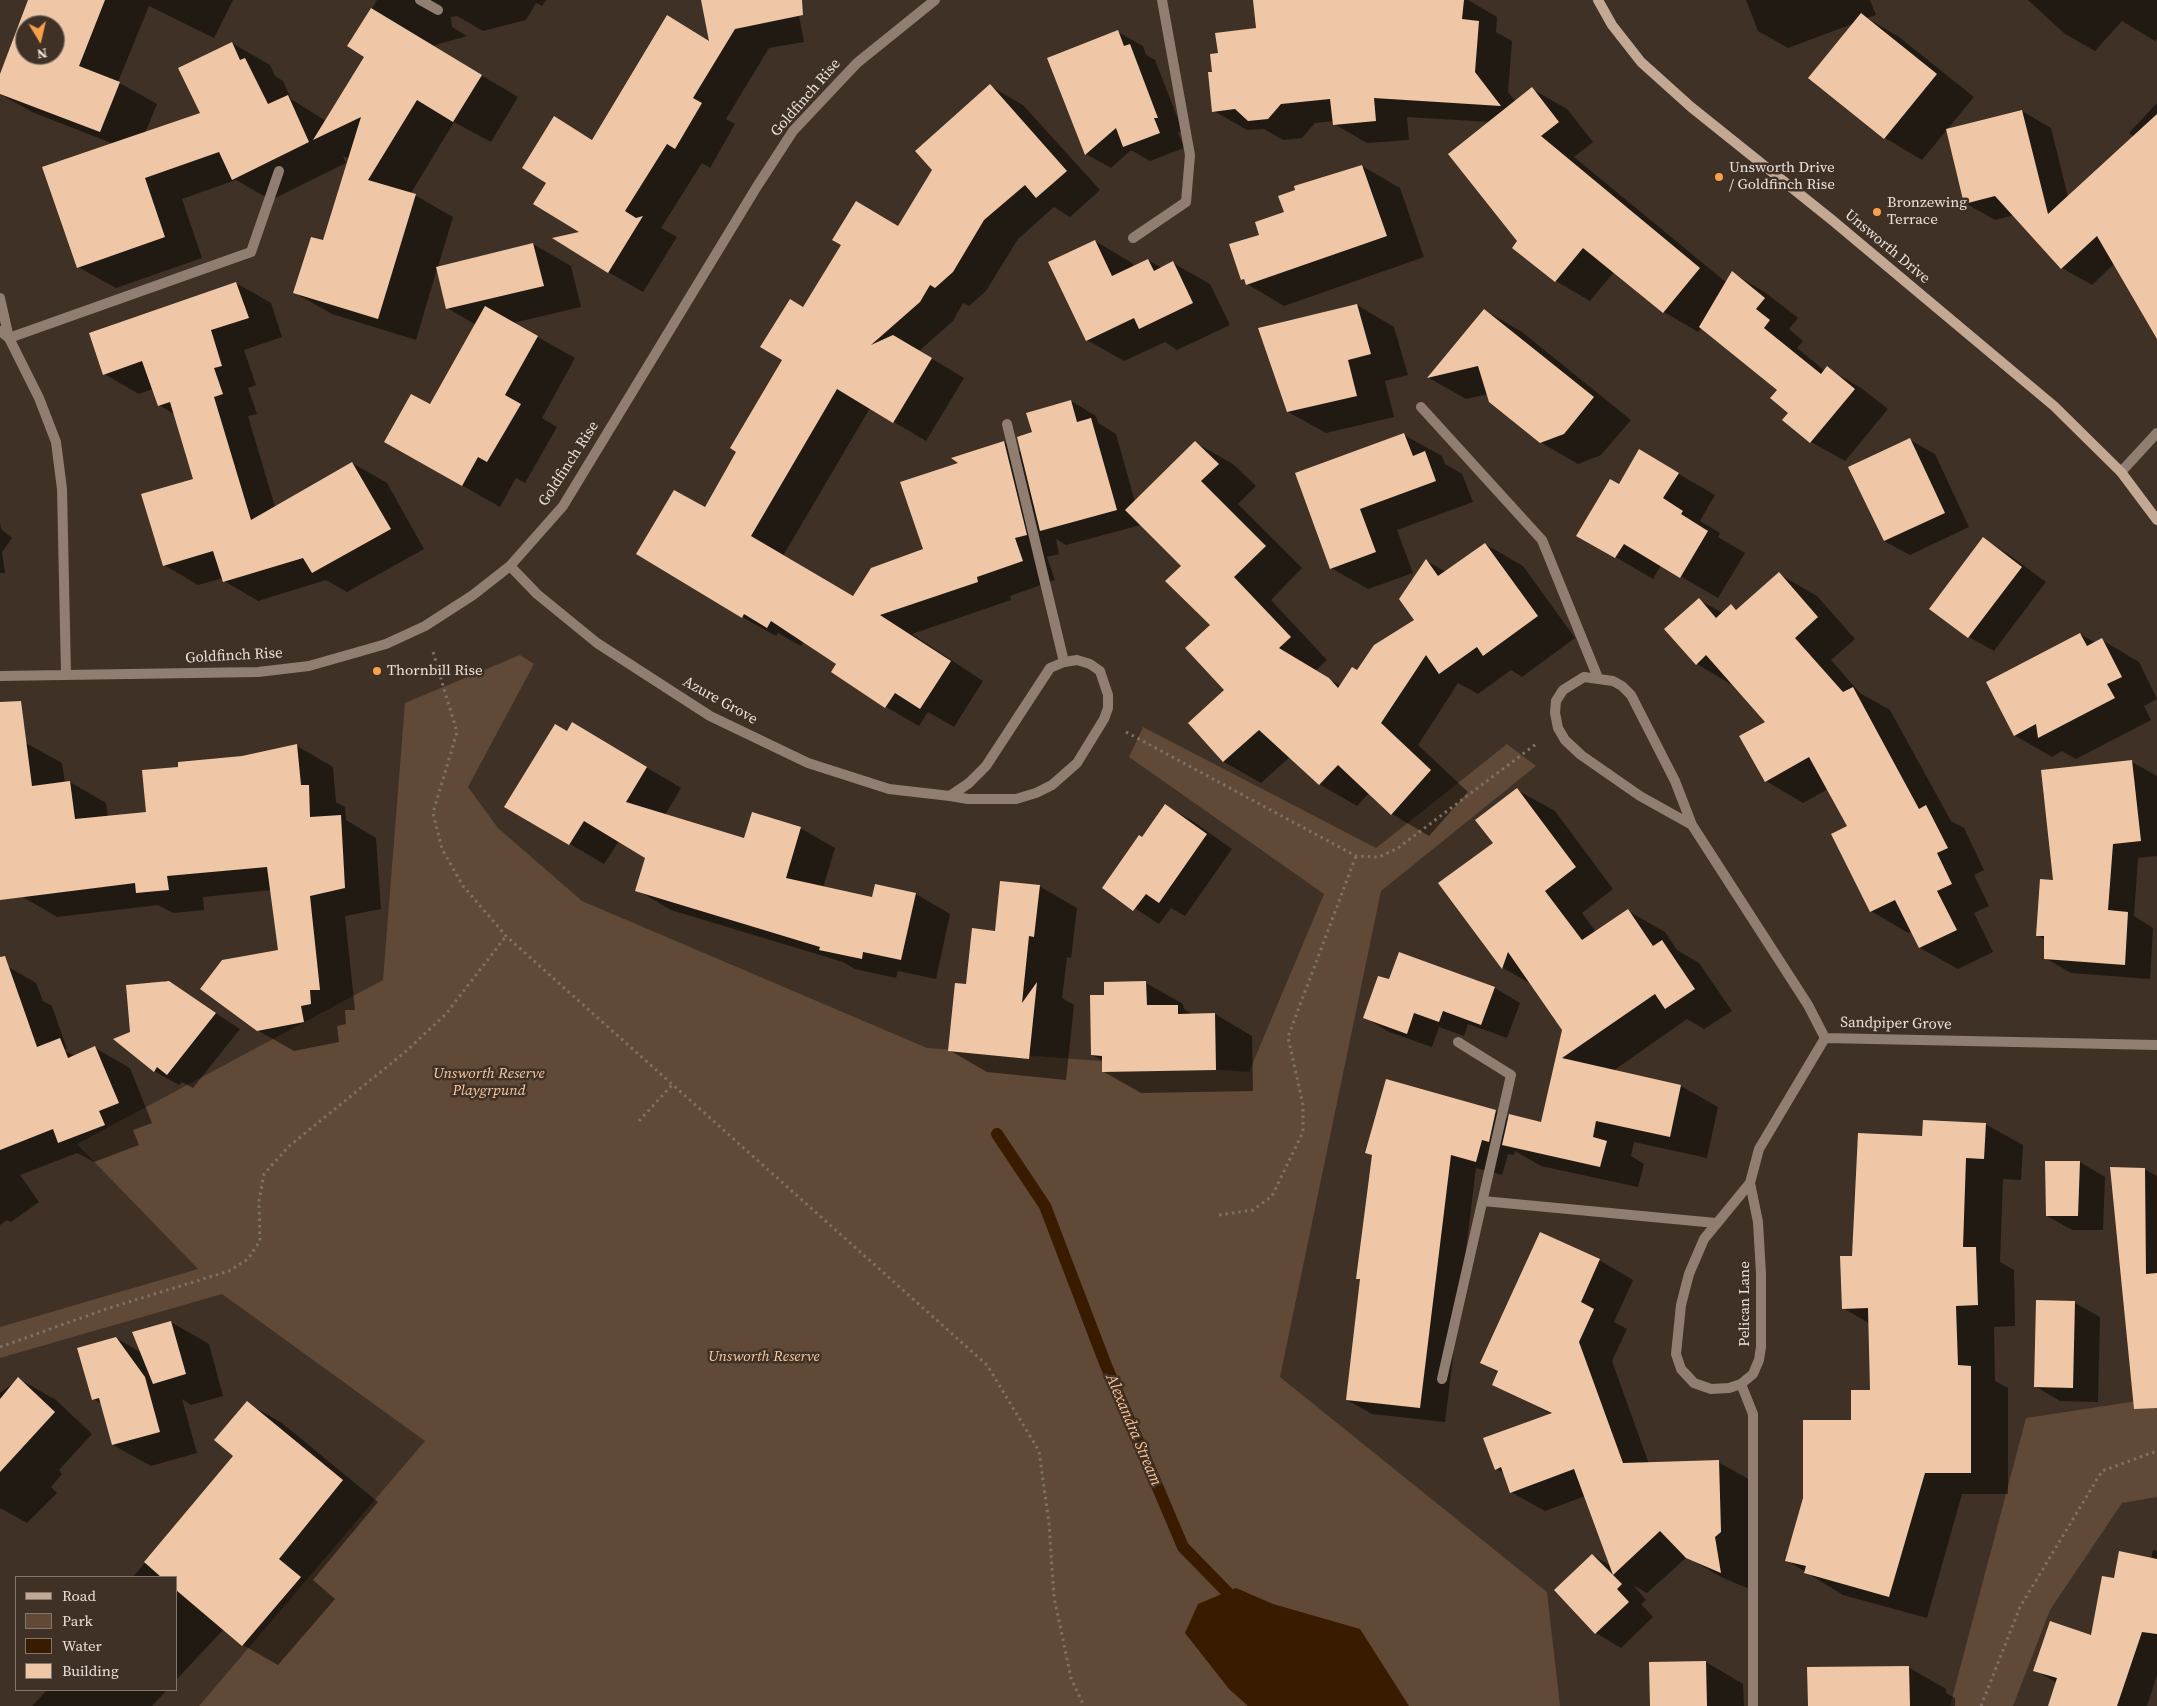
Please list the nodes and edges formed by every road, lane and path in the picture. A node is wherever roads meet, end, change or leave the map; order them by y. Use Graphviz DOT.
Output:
graph roads {
  1 [pos="420,0"];
  2 [pos="1162,0"];
  3 [pos="1598,0"];
  4 [pos="930,1"];
  5 [pos="438,10"];
  6 [pos="278,171"];
  7 [pos="1133,238"];
  8 [pos="0,298"];
  9 [pos="0,331"];
  10 [pos="8,338"];
  11 [pos="1421,408"];
  12 [pos="1007,424"];
  13 [pos="2157,433"];
  14 [pos="2121,472"];
  15 [pos="2157,520"];
  16 [pos="510,566"];
  17 [pos="426,626"];
  18 [pos="1064,662"];
  19 [pos="66,674"];
  20 [pos="0,676"];
  21 [pos="1598,678"];
  22 [pos="1123,730"];
  23 [pos="1539,742"];
  24 [pos="950,796"];
  25 [pos="1692,825"];
  26 [pos="1356,856"];
  27 [pos="506,936"];
  28 [pos="1825,1038"];
  29 [pos="1458,1042"];
  30 [pos="2157,1045"];
  31 [pos="672,1085"];
  32 [pos="639,1121"];
  33 [pos="1750,1183"];
  34 [pos="1483,1202"];
  35 [pos="1219,1215"];
  36 [pos="1716,1223"];
  37 [pos="0,1347"];
  38 [pos="1442,1379"];
  39 [pos="1742,1384"];
  40 [pos="2157,1452"];
  41 [pos="1084,1706"];
  42 [pos="1753,1706"];
  43 [pos="1981,1706"];
  1 -- 5 [label="street"];
  2 -- 7 [label="street"];
  3 -- 14 [label="street, Unsworth Drive"];
  4 -- 16 [label="street, Goldfinch Rise"];
  6 -- 10 [label="street"];
  8 -- 10 [label="street"];
  9 -- 10 [label="street"];
  10 -- 19 [label="street"];
  11 -- 21 [label="street"];
  12 -- 18 [label="street"];
  13 -- 14 [label="street"];
  14 -- 15 [label="street, Unsworth Drive"];
  16 -- 17 [label="street, Goldfinch Rise"];
  16 -- 24 [label="street, Azure Grove"];
  17 -- 19 [label="street, Goldfinch Rise"];
  17 -- 27 [label="path"];
  18 -- 24 [label="street"];
  18 -- 24 [label="street, Azure Grove"];
  19 -- 20 [label="street, Goldfinch Rise"];
  21 -- 25 [label="street, Sandpiper Grove"];
  21 -- 25 [label="street, Sandpiper Grove"];
  22 -- 26 [label="path"];
  23 -- 26 [label="path"];
  25 -- 28 [label="street, Sandpiper Grove"];
  26 -- 35 [label="path"];
  27 -- 31 [label="path"];
  27 -- 37 [label="path"];
  28 -- 30 [label="street, Sandpiper Grove"];
  28 -- 33 [label="street, Pelican Lane"];
  29 -- 34 [label="street"];
  31 -- 32 [label="path"];
  31 -- 41 [label="path"];
  33 -- 36 [label="street, Pelican Lane"];
  33 -- 39 [label="street, Pelican Lane"];
  34 -- 36 [label="street"];
  34 -- 38 [label="street"];
  36 -- 39 [label="street, Pelican Lane"];
  39 -- 42 [label="street"];
  40 -- 43 [label="path"];
}
